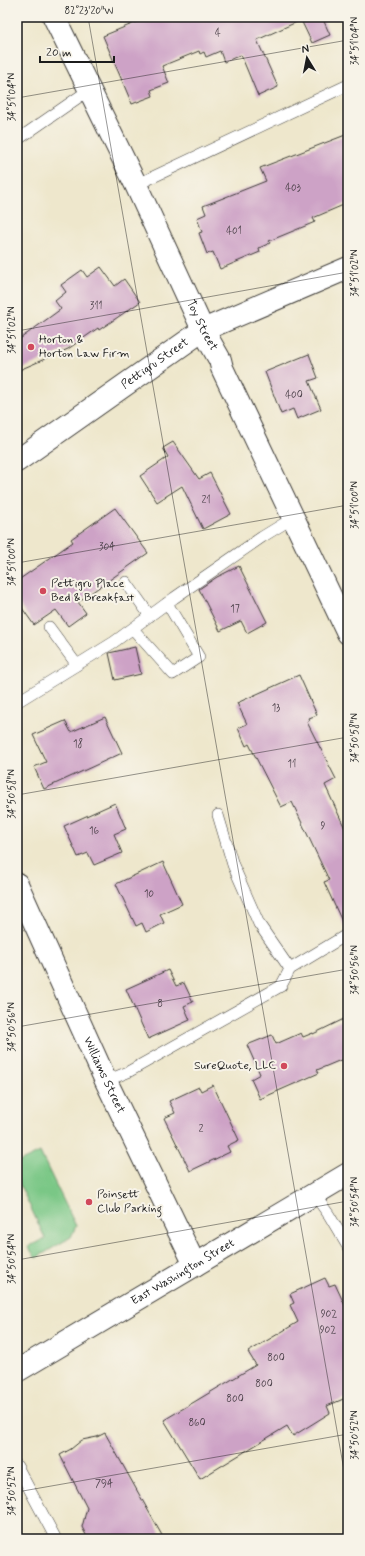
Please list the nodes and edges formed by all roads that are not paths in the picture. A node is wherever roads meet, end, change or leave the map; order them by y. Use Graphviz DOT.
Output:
graph roads {
  1 [pos="54,17"];
  2 [pos="348,85"];
  3 [pos="89,90"];
  4 [pos="17,140"];
  5 [pos="136,185"];
  6 [pos="348,268"];
  7 [pos="203,330"];
  8 [pos="17,461"];
  9 [pos="293,518"];
  10 [pos="126,582"];
  11 [pos="167,603"];
  12 [pos="150,616"];
  13 [pos="50,627"];
  14 [pos="133,629"];
  15 [pos="348,633"];
  16 [pos="77,665"];
  17 [pos="17,702"];
  18 [pos="218,815"];
  19 [pos="17,884"];
  20 [pos="348,934"];
  21 [pos="290,969"];
  22 [pos="106,1081"];
  23 [pos="348,1174"];
  24 [pos="314,1194"];
  25 [pos="348,1247"];
  26 [pos="195,1265"];
  27 [pos="17,1371"];
  28 [pos="17,1466"];
  29 [pos="56,1539"];
  1 -- 3 [label="street, Toy Street"];
  2 -- 5 [label="lane"];
  3 -- 4 [label="lane"];
  3 -- 5 [label="street, Toy Street"];
  5 -- 7 [label="street, Toy Street"];
  6 -- 7 [label="street, Pettigru Street"];
  7 -- 8 [label="street, Pettigru Street"];
  7 -- 9 [label="street, Toy Street"];
  9 -- 11 [label="lane"];
  9 -- 15 [label="street, Toy Street"];
  10 -- 12 [label="lane"];
  11 -- 12 [label="lane"];
  11 -- 14 [label="lane"];
  12 -- 14 [label="lane"];
  13 -- 16 [label="lane"];
  14 -- 16 [label="lane"];
  16 -- 17 [label="lane"];
  18 -- 21 [label="lane"];
  19 -- 22 [label="street, Williams Street"];
  20 -- 21 [label="lane"];
  21 -- 22 [label="lane"];
  22 -- 26 [label="street, Williams Street"];
  23 -- 24 [label="street, East Washington Street"];
  24 -- 25 [label="lane"];
  24 -- 26 [label="street, East Washington Street"];
  26 -- 27 [label="street, East Washington Street"];
  28 -- 29 [label="lane"];
}
